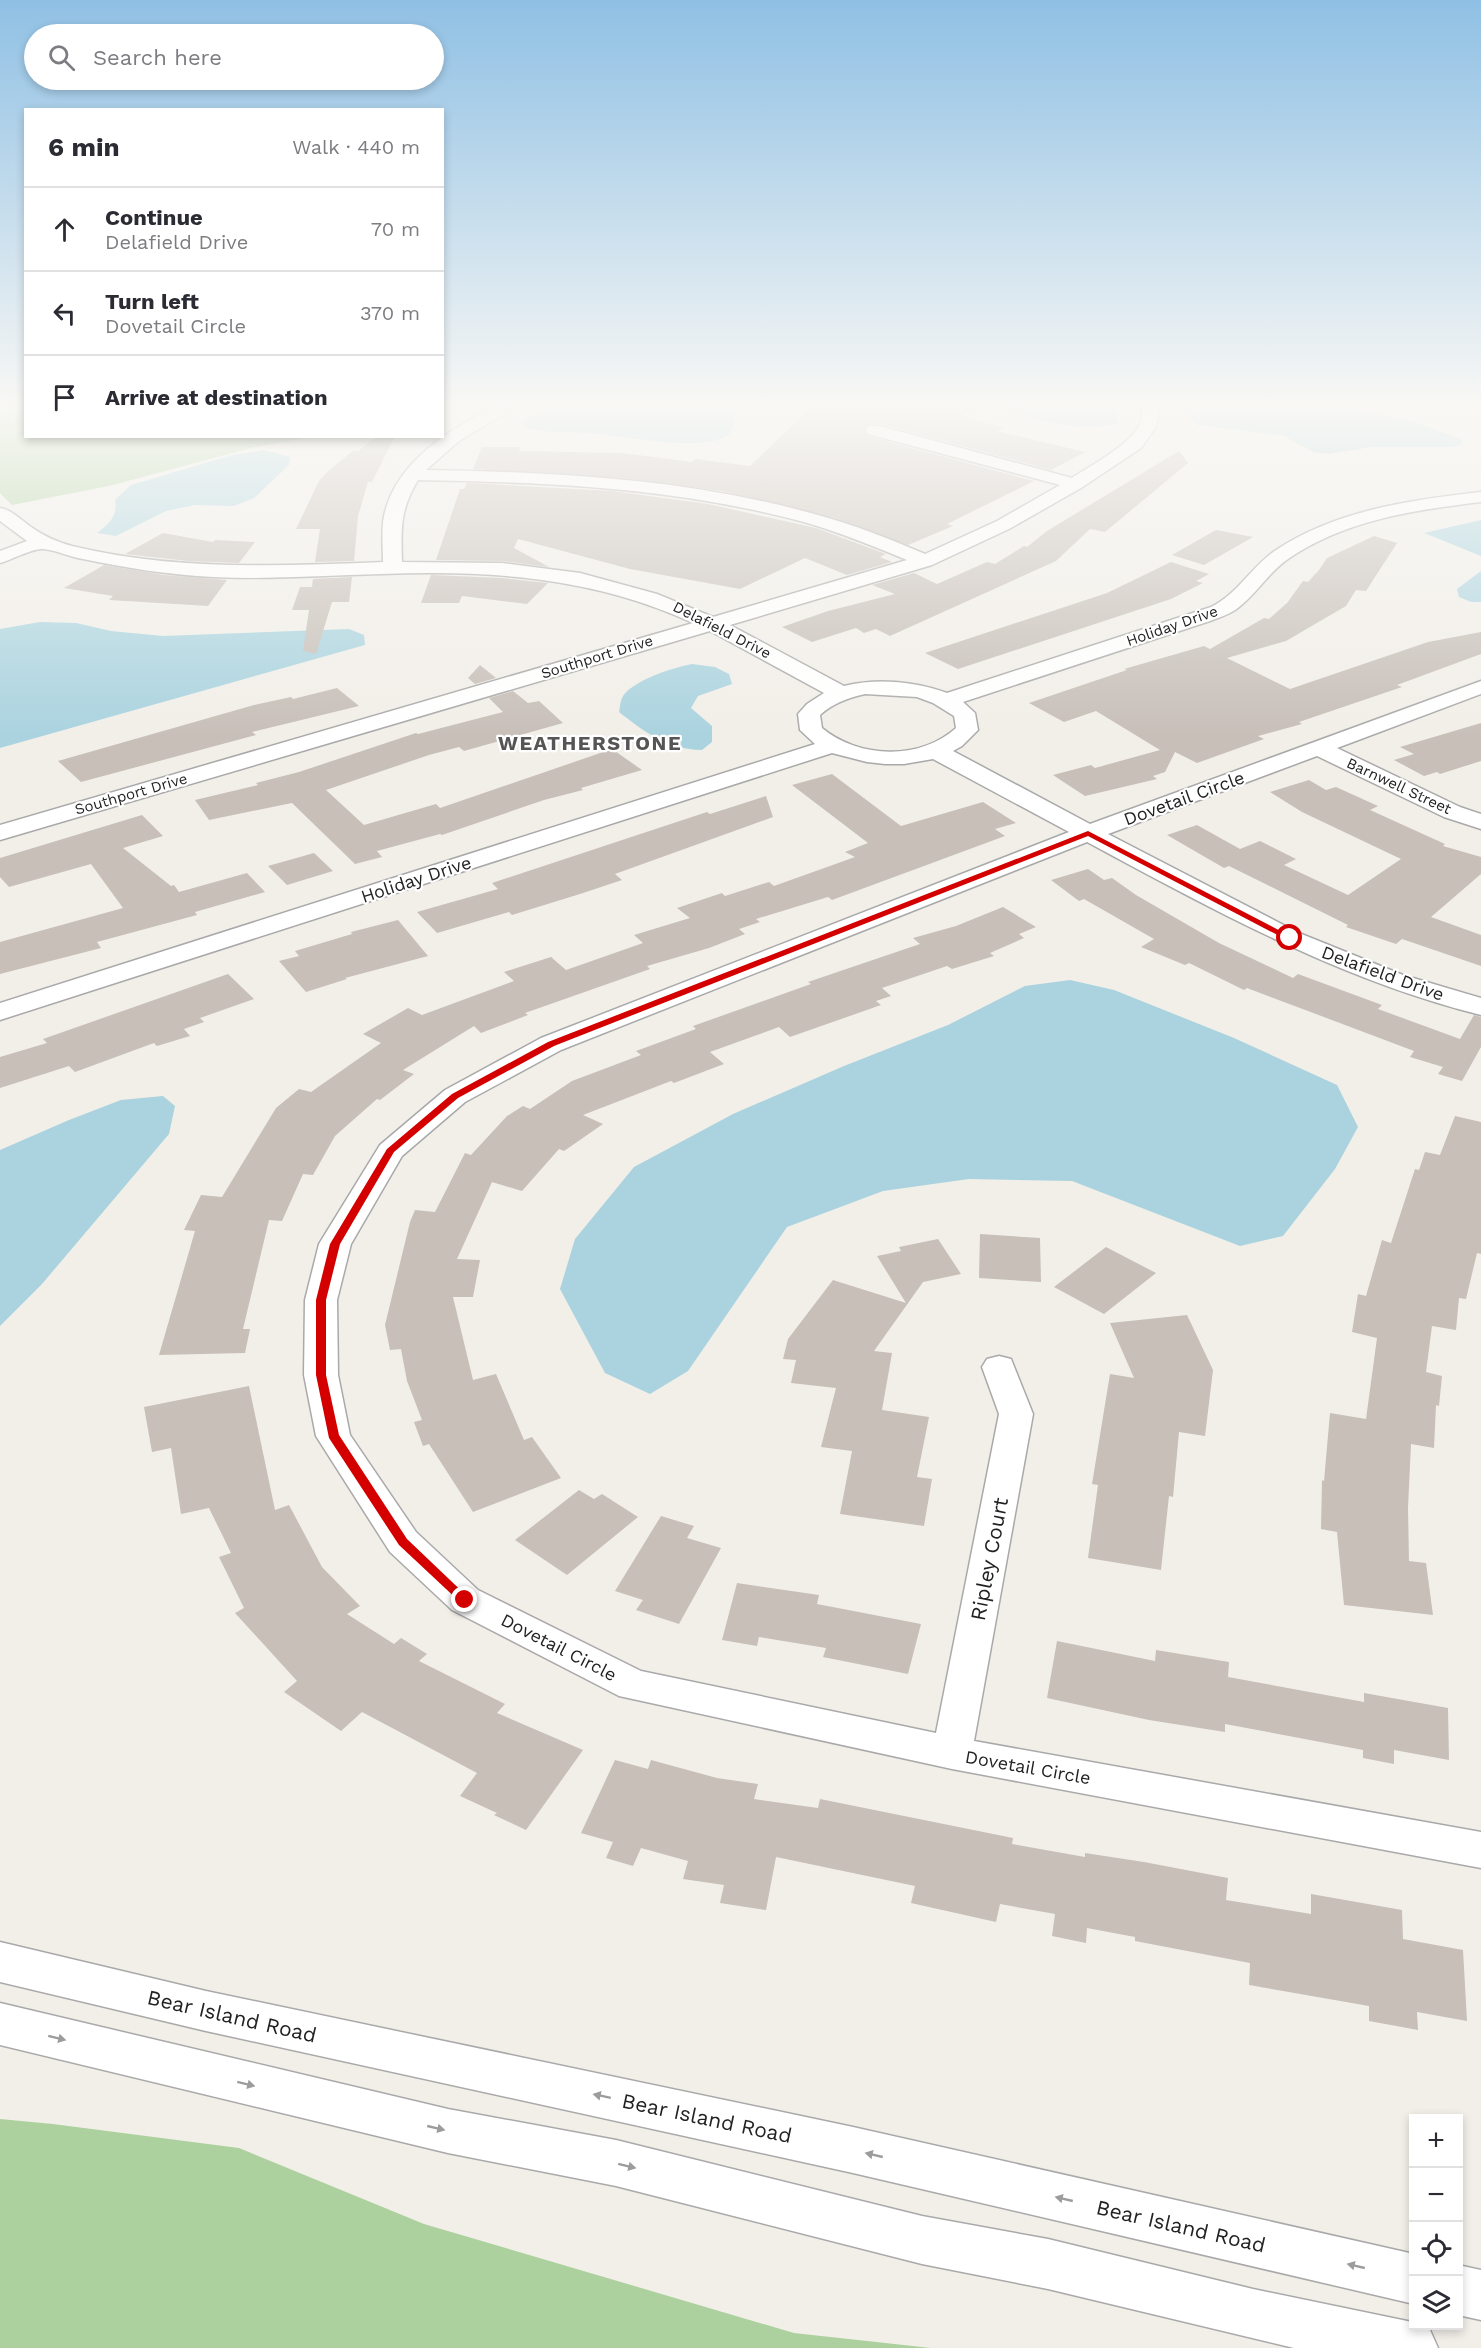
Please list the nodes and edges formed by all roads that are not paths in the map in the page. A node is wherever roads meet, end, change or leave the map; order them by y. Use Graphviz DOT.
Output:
graph roads {
  1 [pos="8,519"];
  2 [pos="394,519"];
  3 [pos="812,519"];
  4 [pos="1014,519"];
  5 [pos="1367,519"];
  6 [pos="42,542"];
  7 [pos="0,557"];
  8 [pos="925,561"];
  9 [pos="393,567"];
  10 [pos="713,622"];
  11 [pos="1481,687"];
  12 [pos="840,693"];
  13 [pos="948,700"];
  14 [pos="831,746"];
  15 [pos="1319,748"];
  16 [pos="936,751"];
  17 [pos="1481,822"];
  18 [pos="0,832"];
  19 [pos="1088,833"];
  20 [pos="1481,1007"];
  21 [pos="0,1012"];
  22 [pos="999,1367"];
  23 [pos="952,1753"];
  24 [pos="1481,1850"];
  25 [pos="0,1962"];
  26 [pos="0,2024"];
  27 [pos="1409,2278"];
  28 [pos="1463,2291"];
  29 [pos="1481,2295"];
  30 [pos="1412,2348"];
  1 -- 6 [label="street, Delafield Drive"];
  2 -- 9 [label="street"];
  3 -- 8 [label="street"];
  4 -- 8 [label="street, Southport Drive"];
  5 -- 13 [label="street, Holiday Drive"];
  6 -- 7 [label="street"];
  6 -- 9 [label="street, Delafield Drive"];
  8 -- 10 [label="street, Southport Drive"];
  9 -- 10 [label="street, Delafield Drive"];
  10 -- 12 [label="street, Delafield Drive"];
  10 -- 18 [label="street, Southport Drive"];
  11 -- 15 [label="street, Dovetail Circle"];
  12 -- 13 [label="street"];
  12 -- 14 [label="street"];
  13 -- 16 [label="street"];
  14 -- 16 [label="street"];
  14 -- 21 [label="street, Holiday Drive"];
  15 -- 17 [label="street, Barnwell Street"];
  15 -- 19 [label="street, Dovetail Circle"];
  16 -- 19 [label="street, Delafield Drive"];
  19 -- 20 [label="street, Delafield Drive"];
  19 -- 23 [label="street, Dovetail Circle"];
  22 -- 23 [label="street, Ripley Court"];
  23 -- 24 [label="street, Dovetail Circle"];
  27 -- 25 [label="street, Bear Island Road, one-way"];
  26 -- 30 [label="street, one-way"];
  28 -- 29 [label="street"];
}
